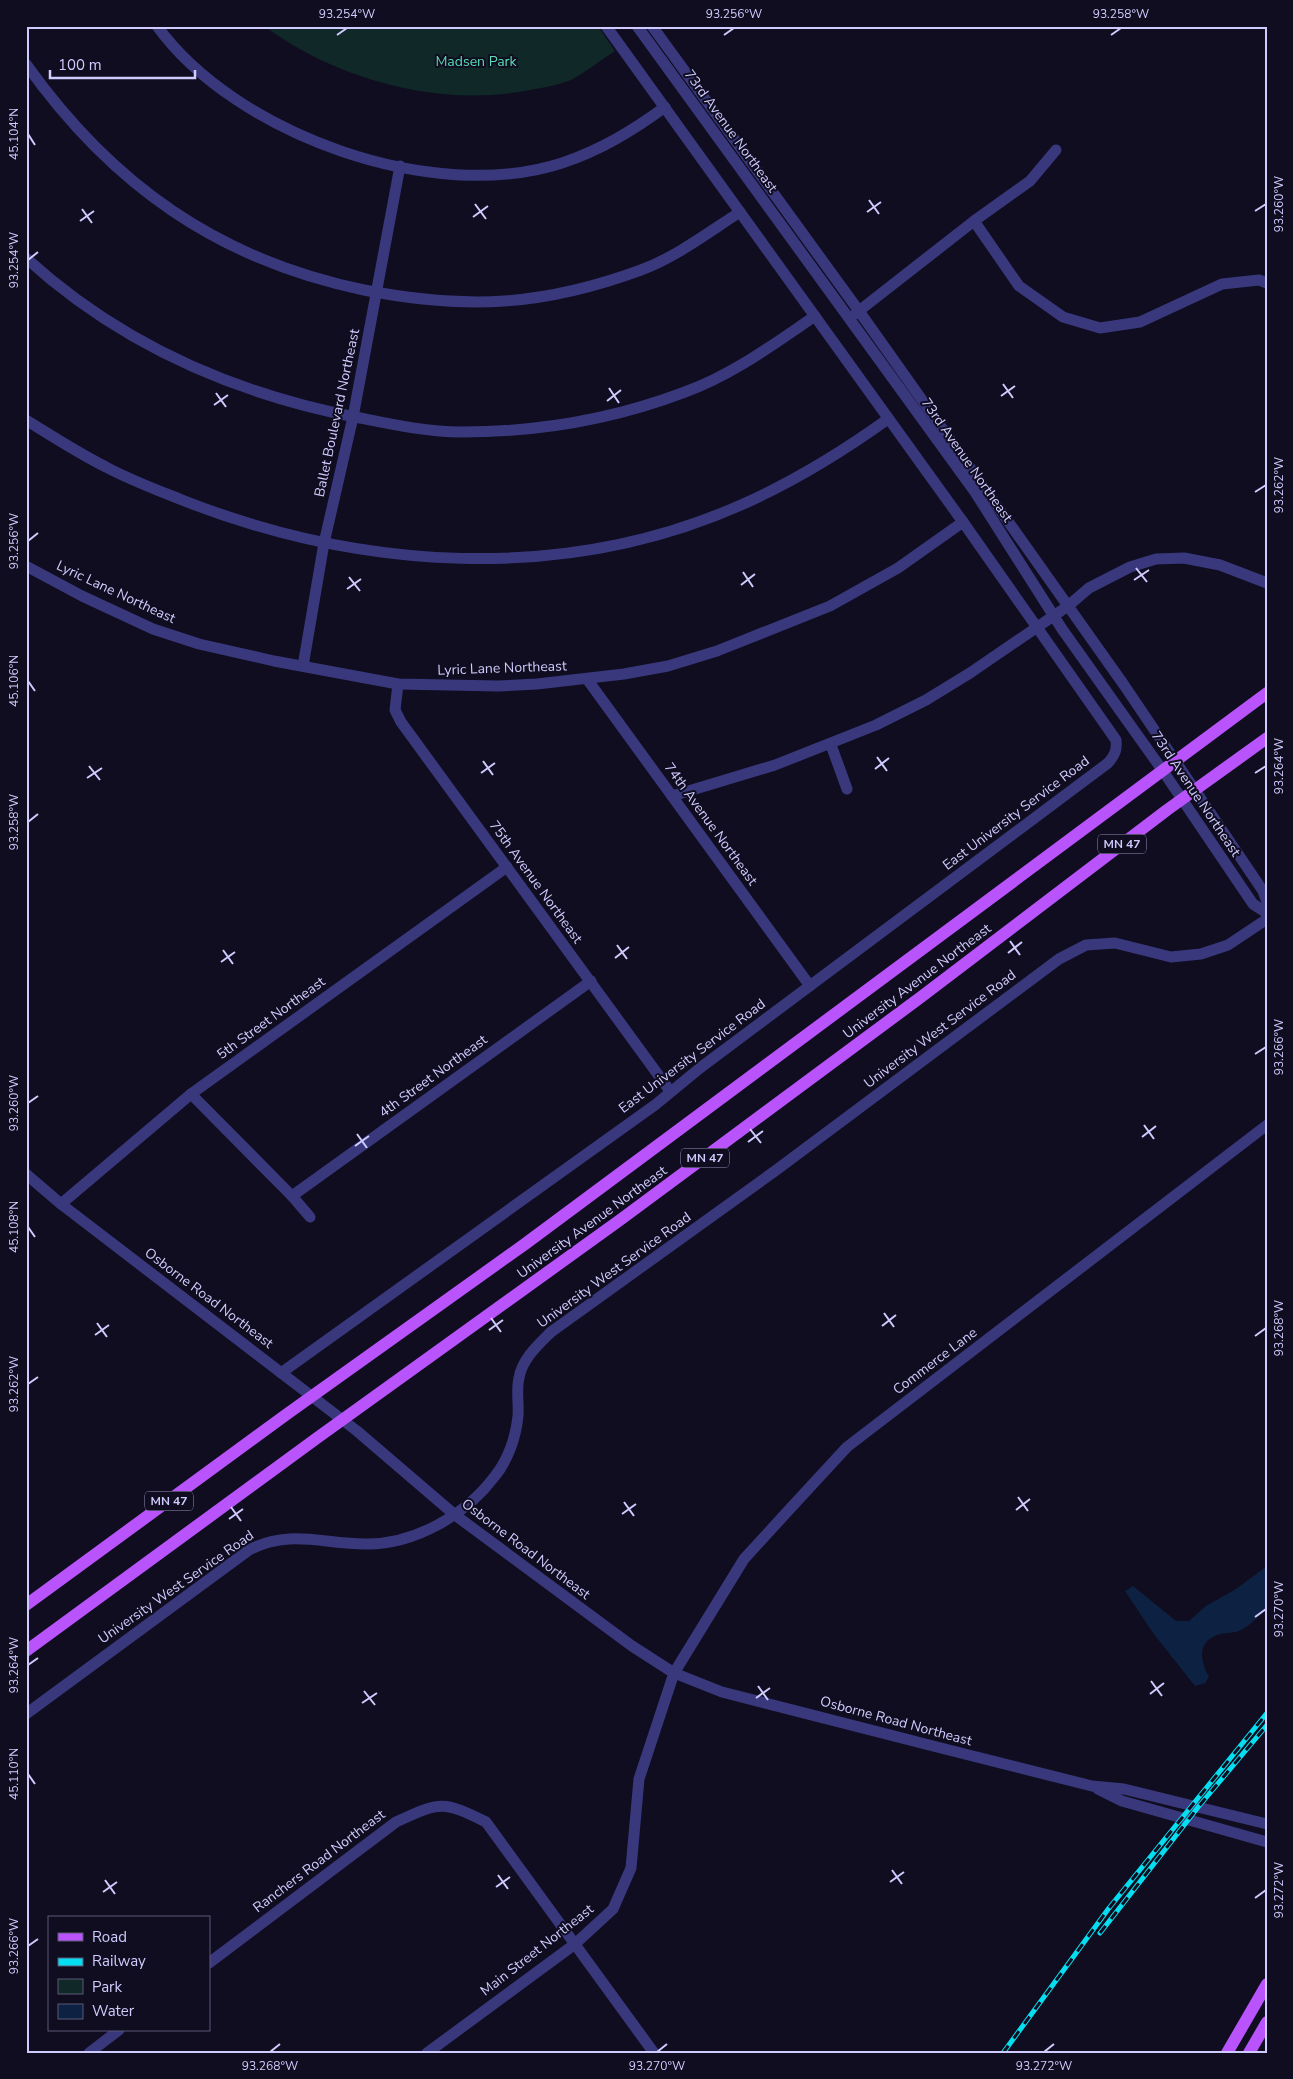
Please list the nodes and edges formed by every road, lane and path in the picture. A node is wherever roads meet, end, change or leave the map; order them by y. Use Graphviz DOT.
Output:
graph roads {
  1 [pos="157,26"];
  2 [pos="606,26"];
  3 [pos="637,26"];
  4 [pos="652,26"];
  5 [pos="26,64"];
  6 [pos="665,107"];
  7 [pos="1056,150"];
  8 [pos="400,166"];
  9 [pos="740,212"];
  10 [pos="974,221"];
  11 [pos="26,258"];
  12 [pos="1267,283"];
  13 [pos="377,292"];
  14 [pos="859,311"];
  15 [pos="815,316"];
  16 [pos="848,320"];
  17 [pos="353,417"];
  18 [pos="888,419"];
  19 [pos="26,420"];
  20 [pos="963,522"];
  21 [pos="324,542"];
  22 [pos="26,566"];
  23 [pos="1267,583"];
  24 [pos="1068,606"];
  25 [pos="1053,615"];
  26 [pos="1036,628"];
  27 [pos="303,666"];
  28 [pos="587,679"];
  29 [pos="398,684"];
  30 [pos="1267,693"];
  31 [pos="1267,738"];
  32 [pos="831,744"];
  33 [pos="1175,762"];
  34 [pos="1163,772"];
  35 [pos="847,789"];
  36 [pos="1194,790"];
  37 [pos="672,796"];
  38 [pos="1182,800"];
  39 [pos="506,867"];
  40 [pos="1267,902"];
  41 [pos="1267,913"];
  42 [pos="1267,918"];
  43 [pos="591,981"];
  44 [pos="810,986"];
  45 [pos="670,1091"];
  46 [pos="191,1094"];
  47 [pos="1267,1125"];
  48 [pos="26,1174"];
  49 [pos="292,1196"];
  50 [pos="61,1204"];
  51 [pos="310,1217"];
  52 [pos="281,1373"];
  53 [pos="312,1397"];
  54 [pos="342,1420"];
  55 [pos="455,1515"];
  56 [pos="26,1605"];
  57 [pos="26,1651"];
  58 [pos="674,1673"];
  59 [pos="26,1714"];
  60 [pos="1092,1786"];
  61 [pos="1267,1824"];
  62 [pos="1267,1842"];
  63 [pos="574,1944"];
  64 [pos="210,1961"];
  65 [pos="1267,1984"];
  66 [pos="1267,2022"];
  67 [pos="116,2032"];
  68 [pos="89,2053"];
  69 [pos="427,2053"];
  70 [pos="654,2053"];
  71 [pos="1227,2053"];
  72 [pos="1249,2053"];
  1 -- 8 [label="street"];
  2 -- 6 [label="street"];
  3 -- 16 [label="street, 73rd Avenue Northeast"];
  4 -- 14 [label="street, 73rd Avenue Northeast"];
  5 -- 13 [label="street"];
  6 -- 8 [label="street"];
  6 -- 9 [label="street"];
  7 -- 10 [label="street"];
  8 -- 13 [label="street, Ballet Boulevard Northeast"];
  9 -- 13 [label="street"];
  9 -- 15 [label="street"];
  10 -- 12 [label="street"];
  10 -- 14 [label="street"];
  11 -- 17 [label="street"];
  13 -- 17 [label="street, Ballet Boulevard Northeast"];
  14 -- 16 [label="street"];
  14 -- 24 [label="street, 73rd Avenue Northeast"];
  15 -- 17 [label="street"];
  15 -- 18 [label="street"];
  16 -- 25 [label="street, 73rd Avenue Northeast"];
  17 -- 21 [label="street, Ballet Boulevard Northeast"];
  18 -- 20 [label="street"];
  18 -- 21 [label="street"];
  19 -- 21 [label="street"];
  20 -- 26 [label="street"];
  20 -- 28 [label="street, Lyric Lane Northeast"];
  21 -- 27 [label="street, Ballet Boulevard Northeast"];
  22 -- 27 [label="street, Lyric Lane Northeast"];
  23 -- 24 [label="street"];
  24 -- 25 [label="street"];
  24 -- 33 [label="street, 73rd Avenue Northeast"];
  25 -- 26 [label="street"];
  25 -- 34 [label="street, 73rd Avenue Northeast"];
  26 -- 32 [label="street"];
  26 -- 44 [label="street, East University Service Road"];
  27 -- 29 [label="street, Lyric Lane Northeast"];
  28 -- 29 [label="street, Lyric Lane Northeast"];
  28 -- 37 [label="street, 74th Avenue Northeast"];
  29 -- 39 [label="street, 75th Avenue Northeast"];
  30 -- 33 [label="main road, University Avenue Northeast / MN 47"];
  31 -- 36 [label="main road, University Avenue Northeast / MN 47"];
  32 -- 35 [label="street"];
  32 -- 37 [label="street"];
  33 -- 34 [label="main road, University Avenue Northeast / MN 47"];
  33 -- 36 [label="street, 73rd Avenue Northeast"];
  34 -- 38 [label="street, 73rd Avenue Northeast"];
  34 -- 53 [label="main road, University Avenue Northeast / MN 47"];
  36 -- 38 [label="main road, University Avenue Northeast / MN 47"];
  36 -- 40 [label="street, 73rd Avenue Northeast"];
  37 -- 44 [label="street, 74th Avenue Northeast"];
  38 -- 41 [label="street, 73rd Avenue Northeast"];
  38 -- 54 [label="main road, University Avenue Northeast / MN 47"];
  39 -- 43 [label="street, 75th Avenue Northeast"];
  39 -- 46 [label="street, 5th Street Northeast"];
  42 -- 55 [label="street, University West Service Road"];
  43 -- 45 [label="street, 75th Avenue Northeast"];
  43 -- 49 [label="street, 4th Street Northeast"];
  44 -- 45 [label="street, East University Service Road"];
  45 -- 52 [label="street, East University Service Road"];
  46 -- 49 [label="street"];
  46 -- 50 [label="street, 5th Street Northeast"];
  47 -- 58 [label="street, Commerce Lane"];
  48 -- 50 [label="street, Osborne Road Northeast"];
  49 -- 51 [label="street"];
  50 -- 52 [label="street, Osborne Road Northeast"];
  52 -- 53 [label="street, Osborne Road Northeast"];
  53 -- 54 [label="street, Osborne Road Northeast"];
  53 -- 56 [label="main road, University Avenue Northeast / MN 47"];
  54 -- 55 [label="street, Osborne Road Northeast"];
  54 -- 57 [label="main road, University Avenue Northeast / MN 47"];
  55 -- 58 [label="street, Osborne Road Northeast"];
  55 -- 59 [label="street, University West Service Road"];
  58 -- 60 [label="street, Osborne Road Northeast"];
  58 -- 63 [label="street, Main Street Northeast"];
  60 -- 61 [label="street, Osborne Road Northeast"];
  60 -- 62 [label="street, Osborne Road Northeast"];
  63 -- 64 [label="street, Ranchers Road Northeast"];
  63 -- 69 [label="street, Main Street Northeast"];
  63 -- 70 [label="street"];
  65 -- 71 [label="main road"];
  66 -- 72 [label="main road"];
  67 -- 68 [label="street"];
}
